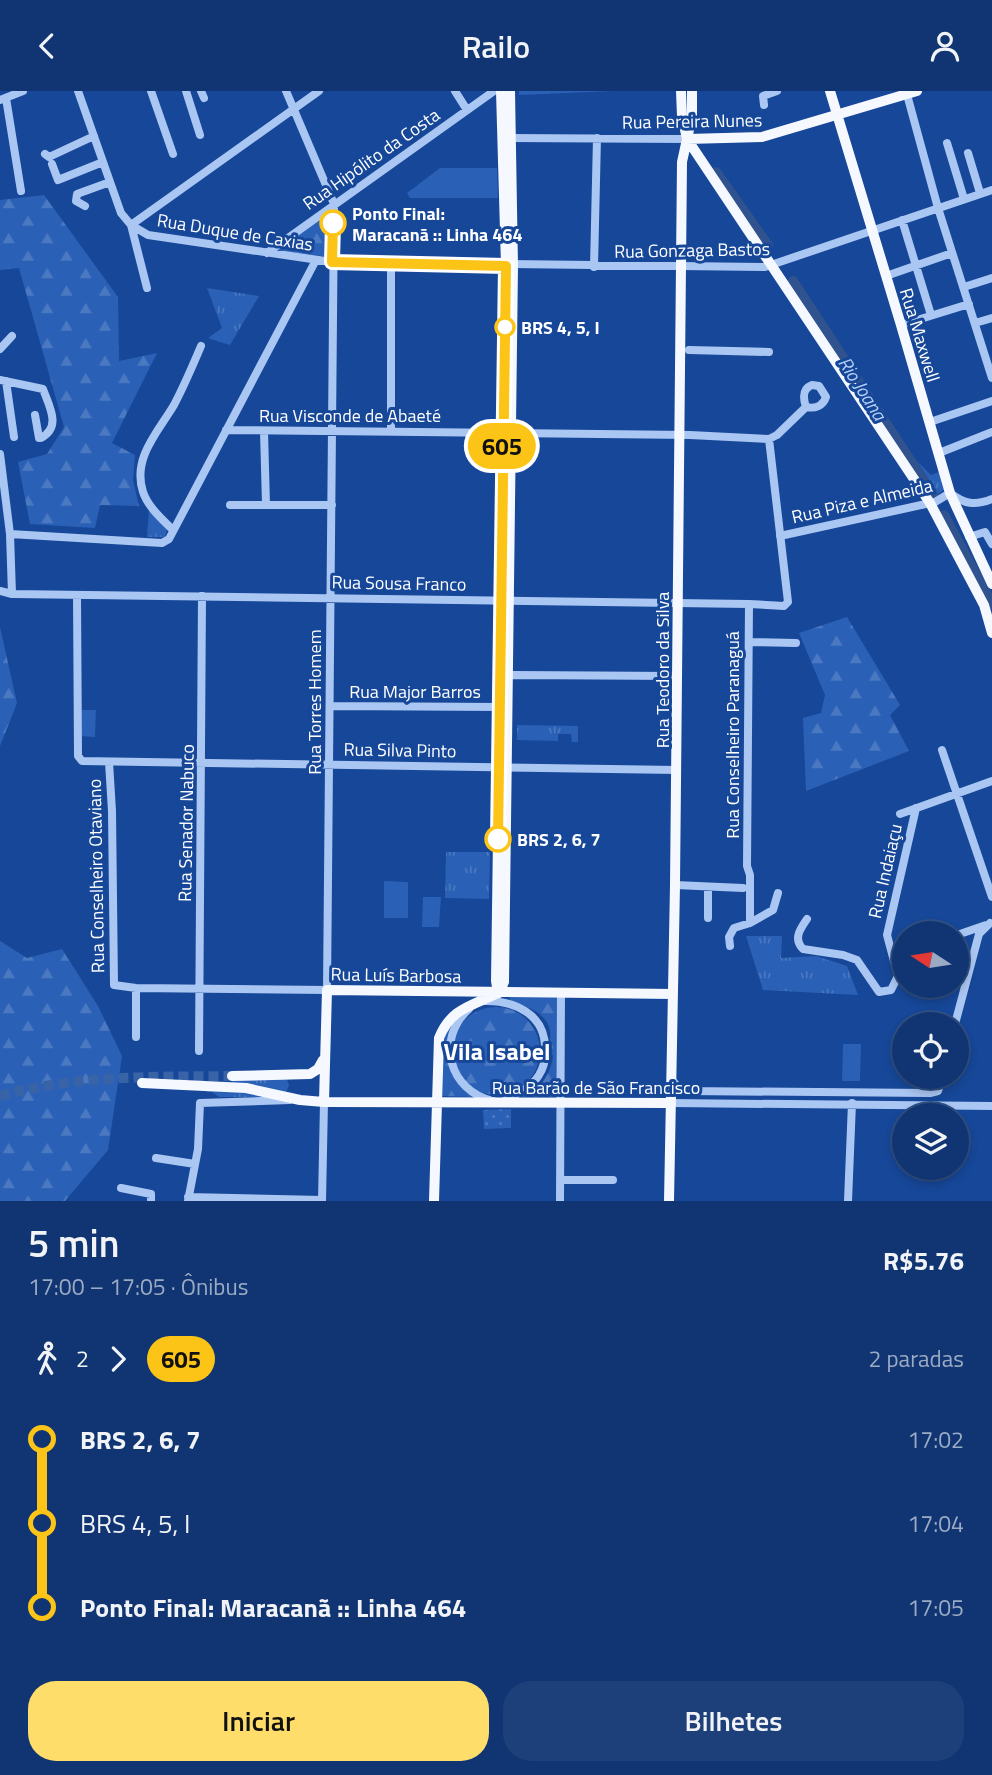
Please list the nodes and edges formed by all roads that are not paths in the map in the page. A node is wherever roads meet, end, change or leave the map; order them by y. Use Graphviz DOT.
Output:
graph roads {
  1 [pos="23,91"];
  2 [pos="78,91"];
  3 [pos="151,91"];
  4 [pos="186,91"];
  5 [pos="286,91"];
  6 [pos="320,91"];
  7 [pos="455,91"];
  8 [pos="494,91"];
  9 [pos="501,91"];
  10 [pos="510,91"];
  11 [pos="681,91"];
  12 [pos="692,91"];
  13 [pos="777,91"];
  14 [pos="830,91"];
  15 [pos="910,92"];
  16 [pos="3,99"];
  17 [pos="764,105"];
  18 [pos="293,110"];
  19 [pos="467,110"];
  20 [pos="836,115"];
  21 [pos="200,135"];
  22 [pos="94,136"];
  23 [pos="507,138"];
  24 [pos="597,138"];
  25 [pos="687,139"];
  26 [pos="947,143"];
  27 [pos="968,153"];
  28 [pos="45,154"];
  29 [pos="173,154"];
  30 [pos="103,162"];
  31 [pos="52,164"];
  32 [pos="110,182"];
  33 [pos="21,191"];
  34 [pos="991,192"];
  35 [pos="980,193"];
  36 [pos="964,199"];
  37 [pos="334,204"];
  38 [pos="85,206"];
  39 [pos="938,208"];
  40 [pos="902,220"];
  41 [pos="131,225"];
  42 [pos="872,231"];
  43 [pos="267,253"];
  44 [pos="952,253"];
  45 [pos="316,260"];
  46 [pos="332,262"];
  47 [pos="391,264"];
  48 [pos="510,266"];
  49 [pos="773,266"];
  50 [pos="916,266"];
  51 [pos="594,267"];
  52 [pos="683,268"];
  53 [pos="886,276"];
  54 [pos="992,278"];
  55 [pos="964,287"];
  56 [pos="147,288"];
  57 [pos="969,304"];
  58 [pos="931,315"];
  59 [pos="992,318"];
  60 [pos="975,323"];
  61 [pos="901,325"];
  62 [pos="12,336"];
  63 [pos="201,346"];
  64 [pos="0,349"];
  65 [pos="688,350"];
  66 [pos="769,352"];
  67 [pos="989,358"];
  68 [pos="992,378"];
  69 [pos="3,380"];
  70 [pos="992,401"];
  71 [pos="806,407"];
  72 [pos="35,415"];
  73 [pos="930,422"];
  74 [pos="226,430"];
  75 [pos="391,430"];
  76 [pos="264,431"];
  77 [pos="332,431"];
  78 [pos="506,432"];
  79 [pos="992,432"];
  80 [pos="680,435"];
  81 [pos="14,437"];
  82 [pos="769,439"];
  83 [pos="939,453"];
  84 [pos="0,454"];
  85 [pos="950,493"];
  86 [pos="992,499"];
  87 [pos="930,503"];
  88 [pos="230,505"];
  89 [pos="266,505"];
  90 [pos="332,505"];
  91 [pos="173,530"];
  92 [pos="10,534"];
  93 [pos="780,536"];
  94 [pos="969,537"];
  95 [pos="992,544"];
  96 [pos="992,585"];
  97 [pos="0,591"];
  98 [pos="12,594"];
  99 [pos="77,595"];
  100 [pos="202,596"];
  101 [pos="331,598"];
  102 [pos="506,601"];
  103 [pos="678,604"];
  104 [pos="749,604"];
  105 [pos="992,633"];
  106 [pos="749,642"];
  107 [pos="796,643"];
  108 [pos="677,676"];
  109 [pos="505,678"];
  110 [pos="330,706"];
  111 [pos="501,707"];
  112 [pos="942,750"];
  113 [pos="109,762"];
  114 [pos="202,762"];
  115 [pos="330,765"];
  116 [pos="502,767"];
  117 [pos="677,770"];
  118 [pos="992,781"];
  119 [pos="958,793"];
  120 [pos="916,808"];
  121 [pos="900,814"];
  122 [pos="675,885"];
  123 [pos="708,887"];
  124 [pos="743,888"];
  125 [pos="778,893"];
  126 [pos="992,897"];
  127 [pos="708,918"];
  128 [pos="807,919"];
  129 [pos="750,923"];
  130 [pos="991,923"];
  131 [pos="970,930"];
  132 [pos="730,946"];
  133 [pos="118,987"];
  134 [pos="136,988"];
  135 [pos="200,988"];
  136 [pos="327,990"];
  137 [pos="561,992"];
  138 [pos="499,993"];
  139 [pos="673,994"];
  140 [pos="480,1002"];
  141 [pos="513,1005"];
  142 [pos="958,1012"];
  143 [pos="136,1037"];
  144 [pos="199,1051"];
  145 [pos="325,1056"];
  146 [pos="232,1076"];
  147 [pos="671,1078"];
  148 [pos="142,1083"];
  149 [pos="936,1089"];
  150 [pos="868,1092"];
  151 [pos="934,1092"];
  152 [pos="300,1100"];
  153 [pos="501,1101"];
  154 [pos="324,1102"];
  155 [pos="436,1102"];
  156 [pos="561,1103"];
  157 [pos="670,1103"];
  158 [pos="932,1103"];
  159 [pos="942,1103"];
  160 [pos="852,1105"];
  161 [pos="892,1105"];
  162 [pos="969,1106"];
  163 [pos="992,1106"];
  164 [pos="156,1158"];
  165 [pos="195,1164"];
  166 [pos="560,1180"];
  167 [pos="612,1180"];
  168 [pos="121,1188"];
  169 [pos="188,1199"];
  170 [pos="233,1200"];
  171 [pos="322,1200"];
  172 [pos="151,1201"];
  173 [pos="434,1201"];
  174 [pos="561,1201"];
  175 [pos="669,1201"];
  176 [pos="848,1201"];
  1 -- 16 [label="street"];
  2 -- 22 [label="street"];
  3 -- 29 [label="street"];
  4 -- 21 [label="street"];
  5 -- 18 [label="street"];
  6 -- 18 [label="street"];
  7 -- 19 [label="street"];
  8 -- 19 [label="street, Rua Hipólito da Costa"];
  9 -- 23 [label="main road"];
  10 -- 23 [label="main road"];
  11 -- 25 [label="main road"];
  12 -- 25 [label="main road, Rua Teodoro da Silva"];
  13 -- 17 [label="street"];
  14 -- 20 [label="main road, Rua Maxwell"];
  15 -- 20 [label="main road, Rua Pereira Nunes"];
  15 -- 39 [label="street"];
  16 -- 33 [label="street"];
  18 -- 37 [label="street"];
  18 -- 41 [label="street"];
  19 -- 37 [label="street, Rua Hipólito da Costa"];
  20 -- 25 [label="main road, Rua Pereira Nunes"];
  20 -- 42 [label="main road, Rua Maxwell"];
  22 -- 28 [label="street"];
  22 -- 30 [label="street"];
  23 -- 24 [label="street, Rua Pereira Nunes"];
  23 -- 48 [label="main road"];
  24 -- 25 [label="street, Rua Pereira Nunes"];
  24 -- 51 [label="street"];
  25 -- 49 [label="main road"];
  25 -- 52 [label="main road, Rua Teodoro da Silva"];
  26 -- 36 [label="street"];
  27 -- 35 [label="street"];
  30 -- 31 [label="street"];
  30 -- 32 [label="street"];
  32 -- 38 [label="street"];
  32 -- 41 [label="street"];
  34 -- 35 [label="street, Rua Gonzaga Bastos"];
  35 -- 36 [label="street, Rua Gonzaga Bastos"];
  36 -- 39 [label="street, Rua Gonzaga Bastos"];
  37 -- 43 [label="street, Rua Hipólito da Costa"];
  37 -- 46 [label="street, Rua Torres Homem"];
  39 -- 40 [label="street, Rua Gonzaga Bastos"];
  39 -- 44 [label="street"];
  40 -- 42 [label="street, Rua Gonzaga Bastos"];
  40 -- 50 [label="street"];
  41 -- 43 [label="street, Rua Duque de Caxias"];
  41 -- 56 [label="street"];
  42 -- 49 [label="street, Rua Gonzaga Bastos"];
  42 -- 53 [label="main road, Rua Maxwell"];
  43 -- 45 [label="street, Rua Duque de Caxias"];
  44 -- 50 [label="street"];
  44 -- 55 [label="street"];
  45 -- 46 [label="street, Rua Duque de Caxias"];
  45 -- 74 [label="street"];
  46 -- 47 [label="street, Rua Duque de Caxias"];
  46 -- 77 [label="street, Rua Torres Homem"];
  47 -- 48 [label="street, Rua Duque de Caxias"];
  47 -- 75 [label="street"];
  48 -- 51 [label="street, Rua Gonzaga Bastos"];
  48 -- 78 [label="main road"];
  49 -- 52 [label="street, Rua Gonzaga Bastos"];
  49 -- 87 [label="main road"];
  50 -- 53 [label="street"];
  50 -- 58 [label="street"];
  51 -- 52 [label="street, Rua Gonzaga Bastos"];
  52 -- 80 [label="main road, Rua Teodoro da Silva"];
  53 -- 61 [label="main road, Rua Maxwell"];
  54 -- 55 [label="street"];
  55 -- 57 [label="street"];
  57 -- 58 [label="street"];
  57 -- 60 [label="street"];
  58 -- 61 [label="street"];
  59 -- 60 [label="street"];
  60 -- 67 [label="street"];
  61 -- 73 [label="main road, Rua Maxwell"];
  62 -- 64 [label="street"];
  63 -- 91 [label="street"];
  65 -- 66 [label="street"];
  67 -- 68 [label="street"];
  69 -- 72 [label="street"];
  69 -- 81 [label="street"];
  70 -- 73 [label="street"];
  71 -- 82 [label="street"];
  73 -- 83 [label="main road, Rua Maxwell"];
  74 -- 76 [label="street, Rua Visconde de Abaeté"];
  74 -- 91 [label="street"];
  75 -- 77 [label="street, Rua Visconde de Abaeté"];
  75 -- 78 [label="street, Rua Visconde de Abaeté"];
  76 -- 77 [label="street, Rua Visconde de Abaeté"];
  76 -- 89 [label="street"];
  77 -- 90 [label="street, Rua Torres Homem"];
  78 -- 80 [label="street, Rua Visconde de Abaeté"];
  78 -- 102 [label="main road"];
  79 -- 83 [label="street"];
  80 -- 82 [label="street, Rua Visconde de Abaeté"];
  80 -- 103 [label="main road, Rua Teodoro da Silva"];
  82 -- 93 [label="street"];
  83 -- 85 [label="main road, Rua Maxwell"];
  84 -- 92 [label="street"];
  85 -- 86 [label="street"];
  85 -- 87 [label="street, Rua Piza e Almeida"];
  85 -- 94 [label="main road, Rua Maxwell"];
  87 -- 93 [label="street, Rua Piza e Almeida"];
  87 -- 105 [label="main road"];
  88 -- 89 [label="street"];
  89 -- 90 [label="street"];
  90 -- 101 [label="street, Rua Torres Homem"];
  91 -- 92 [label="street"];
  92 -- 98 [label="street"];
  93 -- 104 [label="street, Rua Sousa Franco"];
  94 -- 95 [label="street"];
  94 -- 96 [label="main road, Rua Maxwell"];
  97 -- 98 [label="street, Rua Sousa Franco"];
  98 -- 99 [label="street, Rua Sousa Franco"];
  99 -- 100 [label="street, Rua Sousa Franco"];
  99 -- 113 [label="street, Rua Silva Pinto"];
  100 -- 101 [label="street, Rua Sousa Franco"];
  100 -- 114 [label="street, Rua Senador Nabuco"];
  101 -- 102 [label="street, Rua Sousa Franco"];
  101 -- 110 [label="street, Rua Torres Homem"];
  102 -- 103 [label="street, Rua Sousa Franco"];
  102 -- 109 [label="main road"];
  103 -- 104 [label="street, Rua Sousa Franco"];
  103 -- 108 [label="main road, Rua Teodoro da Silva"];
  104 -- 106 [label="street, Rua Conselheiro Paranaguá"];
  106 -- 107 [label="street"];
  106 -- 129 [label="street, Rua Conselheiro Paranaguá"];
  108 -- 109 [label="street"];
  108 -- 117 [label="main road, Rua Teodoro da Silva"];
  109 -- 111 [label="main road"];
  109 -- 116 [label="main road"];
  110 -- 111 [label="street, Rua Major Barros"];
  110 -- 115 [label="street, Rua Torres Homem"];
  111 -- 116 [label="main road"];
  112 -- 119 [label="street"];
  113 -- 114 [label="street, Rua Silva Pinto"];
  113 -- 133 [label="street, Rua Conselheiro Otaviano"];
  114 -- 115 [label="street, Rua Silva Pinto"];
  114 -- 135 [label="street, Rua Senador Nabuco"];
  115 -- 116 [label="street, Rua Silva Pinto"];
  115 -- 136 [label="street, Rua Torres Homem"];
  116 -- 117 [label="street, Rua Silva Pinto"];
  116 -- 138 [label="main road"];
  117 -- 122 [label="main road, Rua Teodoro da Silva"];
  118 -- 119 [label="street"];
  119 -- 120 [label="street"];
  119 -- 126 [label="street"];
  120 -- 121 [label="street"];
  120 -- 128 [label="street, Rua Indaiaçu"];
  122 -- 123 [label="street"];
  122 -- 139 [label="main road, Rua Teodoro da Silva"];
  123 -- 124 [label="street"];
  123 -- 127 [label="street"];
  125 -- 129 [label="street"];
  129 -- 132 [label="street"];
  130 -- 131 [label="street"];
  130 -- 142 [label="street"];
  133 -- 134 [label="street, Rua Luís Barbosa"];
  134 -- 135 [label="street, Rua Luís Barbosa"];
  134 -- 143 [label="street"];
  135 -- 136 [label="street, Rua Luís Barbosa"];
  135 -- 144 [label="street, Rua Senador Nabuco"];
  136 -- 138 [label="main road, Rua Luís Barbosa"];
  136 -- 145 [label="main road, Rua Torres Homem"];
  137 -- 138 [label="main road, Rua Luís Barbosa"];
  137 -- 139 [label="main road, Rua Luís Barbosa"];
  137 -- 156 [label="street"];
  138 -- 140 [label="main road"];
  138 -- 141 [label="street"];
  139 -- 147 [label="main road, Rua Teodoro da Silva"];
  140 -- 141 [label="street"];
  140 -- 153 [label="street"];
  140 -- 155 [label="main road"];
  141 -- 153 [label="street"];
  145 -- 146 [label="main road"];
  145 -- 154 [label="main road, Rua Torres Homem"];
  147 -- 150 [label="street, Rua Barão de São Francisco"];
  147 -- 157 [label="main road, Rua Teodoro da Silva"];
  148 -- 152 [label="main road"];
  149 -- 151 [label="street"];
  150 -- 151 [label="street, Rua Barão de São Francisco"];
  150 -- 160 [label="street"];
  151 -- 158 [label="street"];
  151 -- 159 [label="street"];
  152 -- 154 [label="main road, Rua Barão de São Francisco"];
  152 -- 165 [label="street, Rua Barão de São Francisco"];
  153 -- 155 [label="main road, Rua Barão de São Francisco"];
  153 -- 156 [label="main road, Rua Barão de São Francisco"];
  154 -- 155 [label="main road, Rua Barão de São Francisco"];
  154 -- 171 [label="street, Rua Torres Homem"];
  155 -- 173 [label="main road"];
  156 -- 157 [label="main road, Rua Barão de São Francisco"];
  156 -- 166 [label="street"];
  157 -- 160 [label="street, Rua Barão de São Francisco"];
  157 -- 175 [label="main road, Rua Teodoro da Silva"];
  160 -- 161 [label="street, Rua Barão de São Francisco"];
  160 -- 176 [label="street"];
  162 -- 163 [label="street, Rua Barão de São Francisco"];
  164 -- 165 [label="street"];
  165 -- 169 [label="street"];
  166 -- 167 [label="street"];
  166 -- 174 [label="street"];
  168 -- 172 [label="street"];
  169 -- 170 [label="street"];
  170 -- 171 [label="street"];
}
